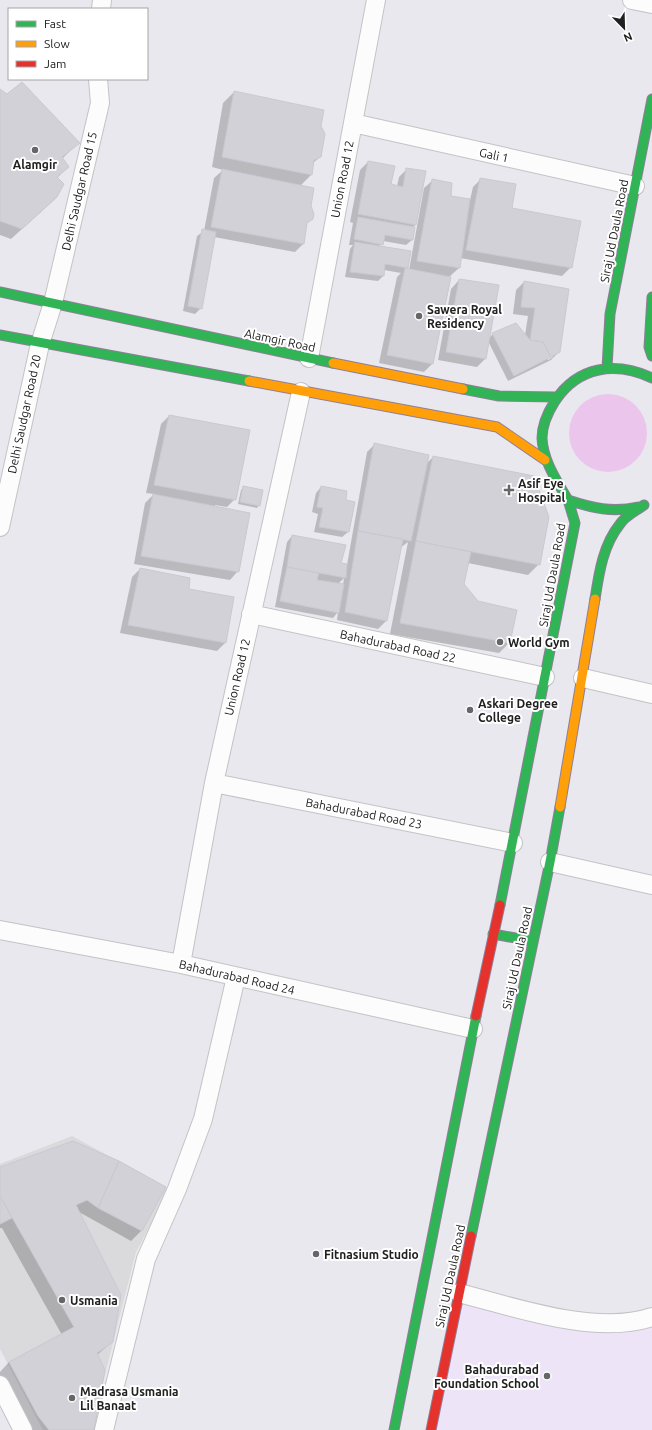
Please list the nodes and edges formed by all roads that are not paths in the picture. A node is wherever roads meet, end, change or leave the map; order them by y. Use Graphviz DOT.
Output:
graph roads {
  1 [pos="376,0"];
  2 [pos="632,0"];
  3 [pos="652,4"];
  4 [pos="98,80"];
  5 [pos="652,99"];
  6 [pos="353,123"];
  7 [pos="635,186"];
  8 [pos="0,292"];
  9 [pos="652,297"];
  10 [pos="53,303"];
  11 [pos="0,335"];
  12 [pos="40,344"];
  13 [pos="652,356"];
  14 [pos="309,358"];
  15 [pos="607,368"];
  16 [pos="652,378"];
  17 [pos="302,392"];
  18 [pos="557,397"];
  19 [pos="545,460"];
  20 [pos="568,500"];
  21 [pos="648,503"];
  22 [pos="0,527"];
  23 [pos="251,614"];
  24 [pos="545,677"];
  25 [pos="583,678"];
  26 [pos="652,694"];
  27 [pos="214,783"];
  28 [pos="513,843"];
  29 [pos="550,862"];
  30 [pos="652,885"];
  31 [pos="0,930"];
  32 [pos="493,934"];
  33 [pos="532,941"];
  34 [pos="181,964"];
  35 [pos="236,978"];
  36 [pos="473,1029"];
  37 [pos="459,1293"];
  38 [pos="652,1317"];
  39 [pos="0,1385"];
  40 [pos="23,1430"];
  41 [pos="104,1430"];
  42 [pos="394,1430"];
  43 [pos="431,1430"];
  1 -- 6 [label="street, Union Road 12"];
  2 -- 3 [label="street"];
  4 -- 10 [label="street, Delhi Saudgar Road 15"];
  5 -- 7 [label="main road, Siraj Ud Daula Road"];
  6 -- 7 [label="street, Gali 1"];
  6 -- 14 [label="street, Union Road 12"];
  7 -- 15 [label="main road, Siraj Ud Daula Road"];
  8 -- 10 [label="main road, Alamgir Road"];
  9 -- 13 [label="main road"];
  10 -- 12 [label="street, Delhi Saudgar Road 20"];
  10 -- 14 [label="main road, Alamgir Road"];
  11 -- 12 [label="main road"];
  12 -- 17 [label="main road"];
  12 -- 22 [label="street, Delhi Saudgar Road 20"];
  14 -- 18 [label="main road, Alamgir Road"];
  15 -- 16 [label="main road"];
  15 -- 18 [label="main road"];
  17 -- 19 [label="main road"];
  17 -- 23 [label="street, Union Road 12"];
  18 -- 19 [label="main road"];
  19 -- 20 [label="main road, Siraj Ud Daula Road"];
  20 -- 21 [label="main road"];
  20 -- 24 [label="main road, Siraj Ud Daula Road"];
  21 -- 25 [label="main road, Siraj Ud Daula Road"];
  23 -- 24 [label="street, Bahadurabad Road 22"];
  23 -- 27 [label="street, Union Road 12"];
  24 -- 28 [label="main road, Siraj Ud Daula Road"];
  25 -- 26 [label="street"];
  25 -- 29 [label="main road, Siraj Ud Daula Road"];
  27 -- 28 [label="street, Bahadurabad Road 23"];
  27 -- 34 [label="street, Union Road 12"];
  28 -- 32 [label="main road, Siraj Ud Daula Road"];
  29 -- 30 [label="street"];
  29 -- 33 [label="main road, Siraj Ud Daula Road"];
  31 -- 34 [label="street, Bahadurabad Road 24"];
  32 -- 33 [label="main road"];
  32 -- 36 [label="main road, Siraj Ud Daula Road"];
  33 -- 37 [label="main road, Siraj Ud Daula Road"];
  34 -- 35 [label="street, Bahadurabad Road 24"];
  35 -- 36 [label="street, Bahadurabad Road 24"];
  35 -- 41 [label="street"];
  36 -- 42 [label="main road, Siraj Ud Daula Road"];
  37 -- 38 [label="street"];
  37 -- 43 [label="main road, Siraj Ud Daula Road"];
  39 -- 40 [label="street"];
}
